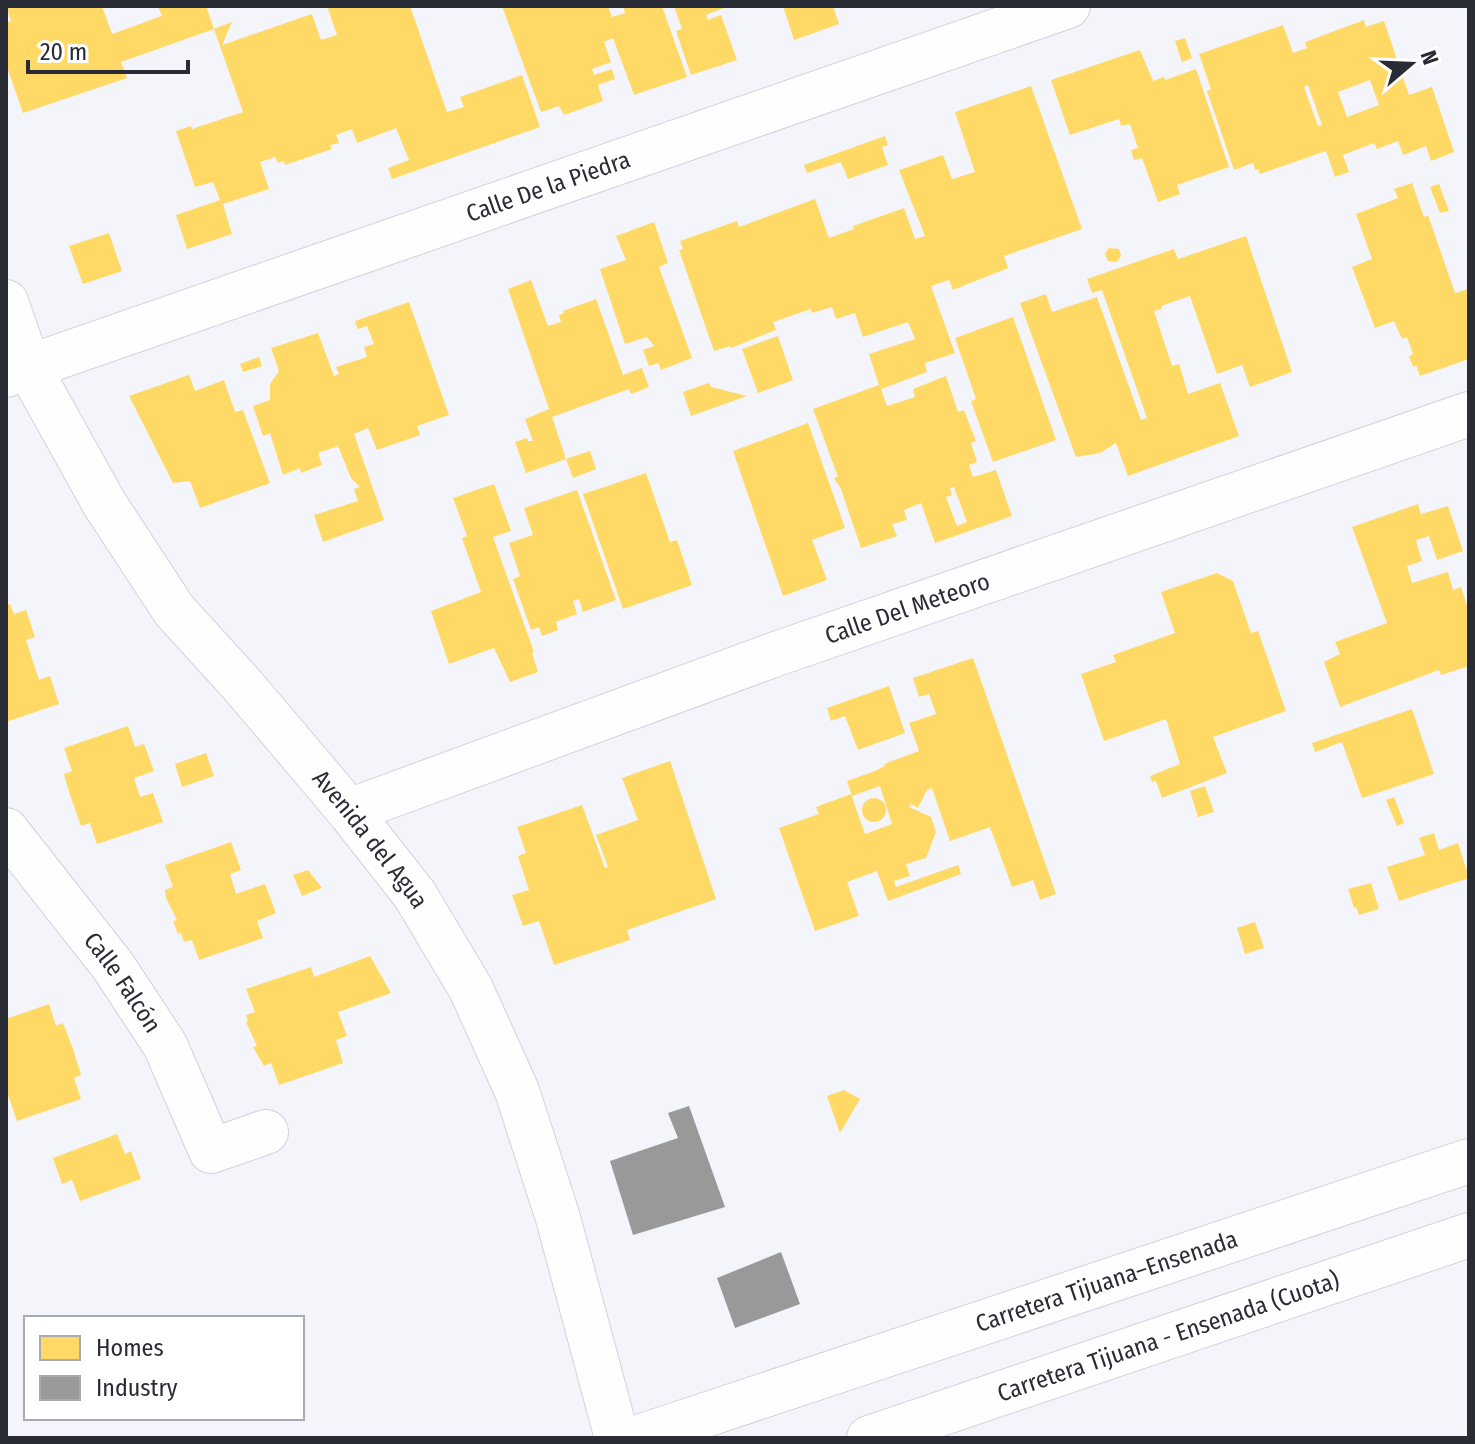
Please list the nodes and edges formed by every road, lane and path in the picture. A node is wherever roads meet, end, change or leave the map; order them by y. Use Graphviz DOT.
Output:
graph roads {
  1 [pos="1068,6"];
  2 [pos="6,302"];
  3 [pos="18,372"];
  4 [pos="1469,414"];
  5 [pos="349,811"];
  6 [pos="6,830"];
  7 [pos="266,1132"];
  8 [pos="1469,1161"];
  9 [pos="1469,1235"];
  10 [pos="617,1438"];
  11 [pos="636,1438"];
  12 [pos="869,1438"];
  1 -- 3 [label="main road, Calle De la Piedra"];
  2 -- 3 [label="main road, Avenida del Agua"];
  3 -- 5 [label="main road, Avenida del Agua"];
  4 -- 5 [label="main road, Calle Del Meteoro"];
  5 -- 10 [label="main road, Avenida del Agua"];
  6 -- 7 [label="main road, Calle Falcón"];
  8 -- 11 [label="main road, Carretera Tijuana–Ensenada"];
  9 -- 12 [label="main road, Carretera Tijuana - Ensenada (Cuota)"];
}
